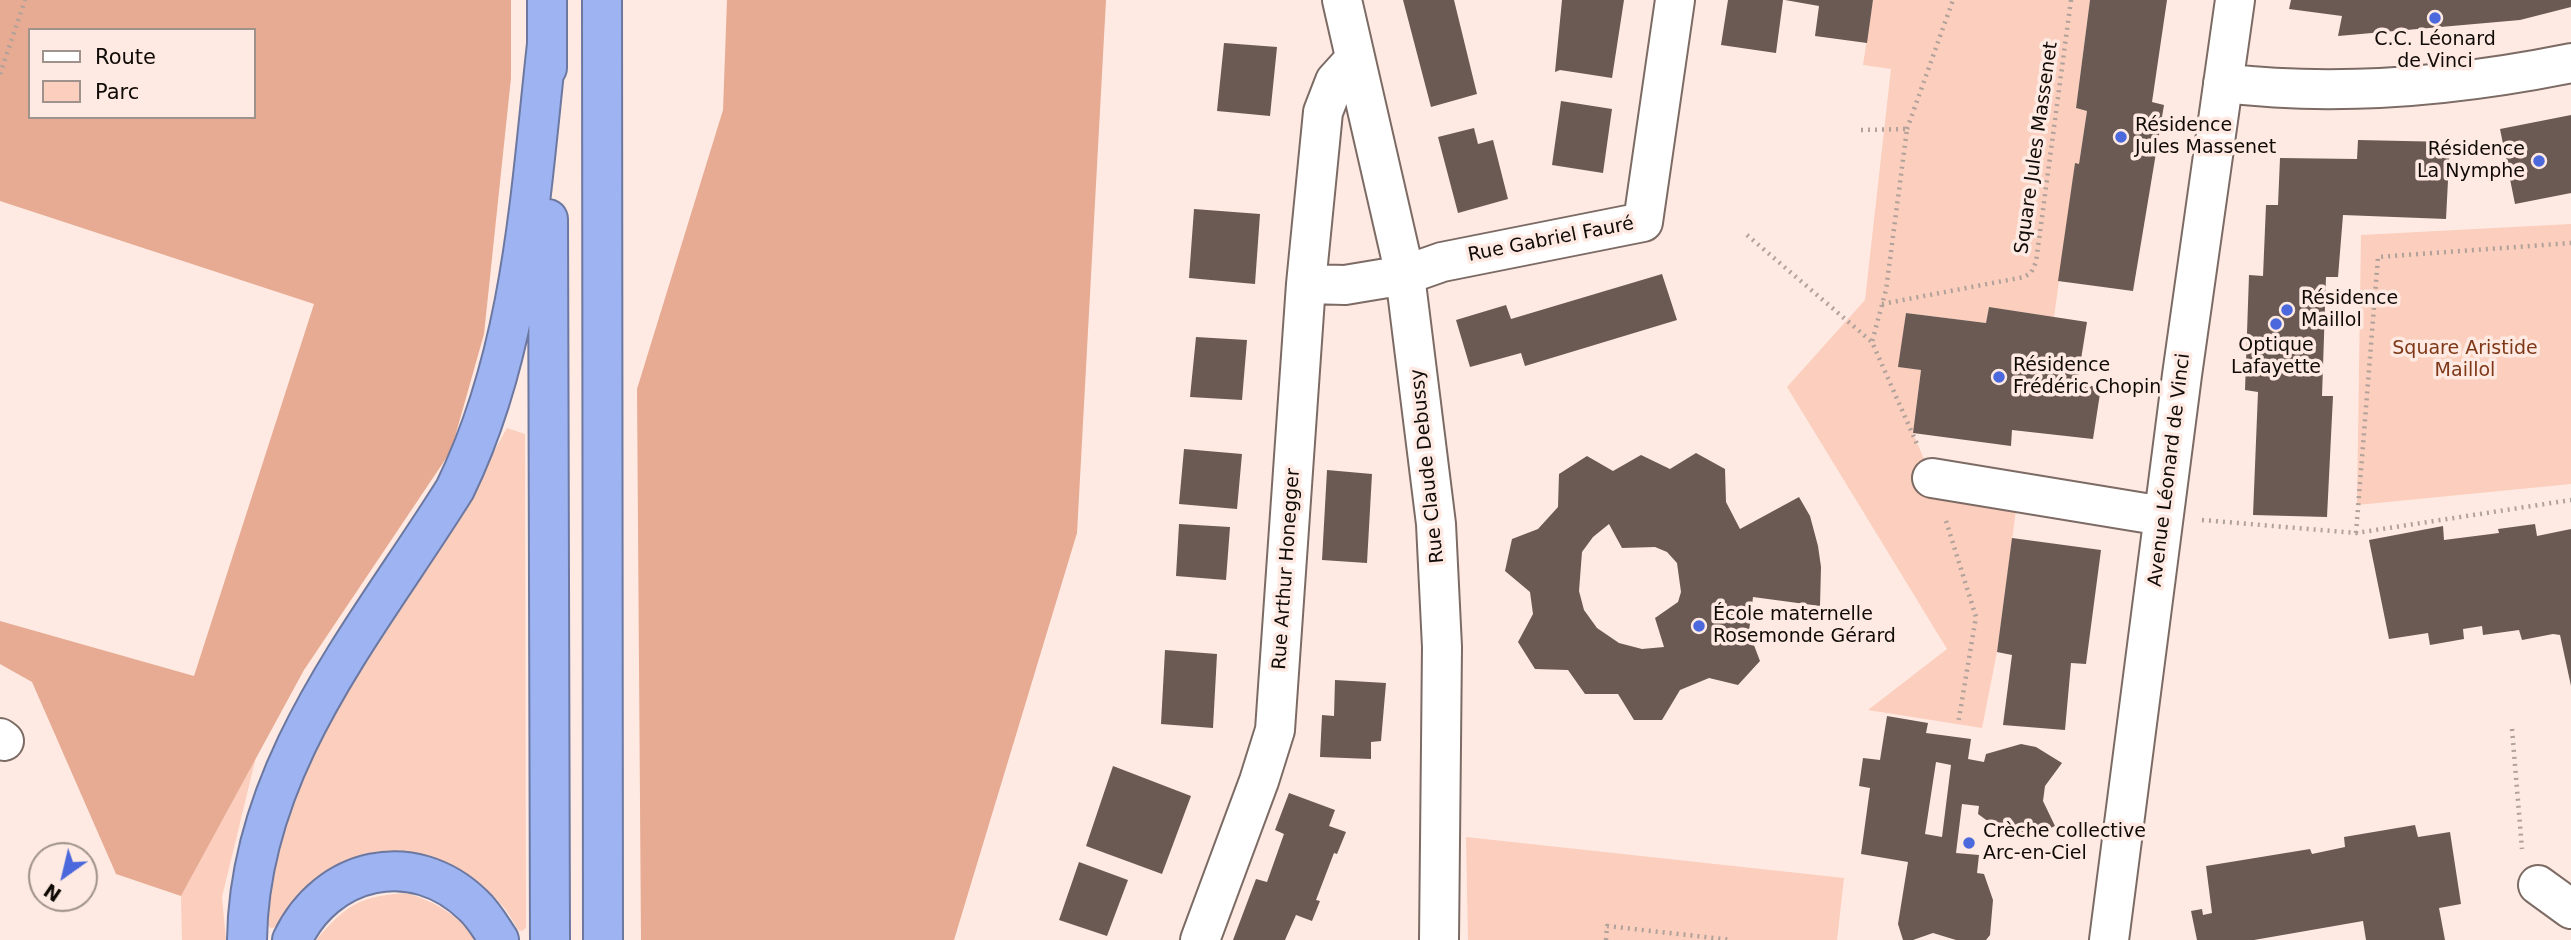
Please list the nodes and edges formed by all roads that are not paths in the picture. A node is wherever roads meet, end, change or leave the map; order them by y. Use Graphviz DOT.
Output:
graph roads {
  1 [pos="547,0"];
  2 [pos="602,0"];
  3 [pos="1342,0"];
  4 [pos="1675,0"];
  5 [pos="2235,0"];
  6 [pos="547,44"];
  7 [pos="1354,60"];
  8 [pos="2571,63"];
  9 [pos="2223,83"];
  10 [pos="1405,275"];
  11 [pos="1306,284"];
  12 [pos="1932,478"];
  13 [pos="2163,516"];
  14 [pos="2538,885"];
  15 [pos="2571,909"];
  16 [pos="247,940"];
  17 [pos="292,940"];
  18 [pos="499,940"];
  19 [pos="551,940"];
  20 [pos="603,940"];
  21 [pos="1200,940"];
  22 [pos="1439,940"];
  23 [pos="2109,940"];
  1 -- 6 [label="highway"];
  2 -- 20 [label="highway"];
  3 -- 7 [label="street, Rue Claude Debussy"];
  4 -- 10 [label="street, Rue Gabriel Fauré"];
  5 -- 9 [label="street, Avenue Léonard de Vinci"];
  6 -- 16 [label="highway"];
  6 -- 19 [label="highway"];
  7 -- 10 [label="street, Rue Claude Debussy"];
  7 -- 11 [label="street, Rue Arthur Honegger"];
  8 -- 9 [label="street"];
  9 -- 13 [label="street, Avenue Léonard de Vinci"];
  10 -- 11 [label="street"];
  10 -- 22 [label="street, Rue Claude Debussy"];
  11 -- 21 [label="street, Rue Arthur Honegger"];
  12 -- 13 [label="street"];
  13 -- 23 [label="street, Avenue Léonard de Vinci"];
  14 -- 15 [label="street"];
  17 -- 18 [label="highway"];
}
